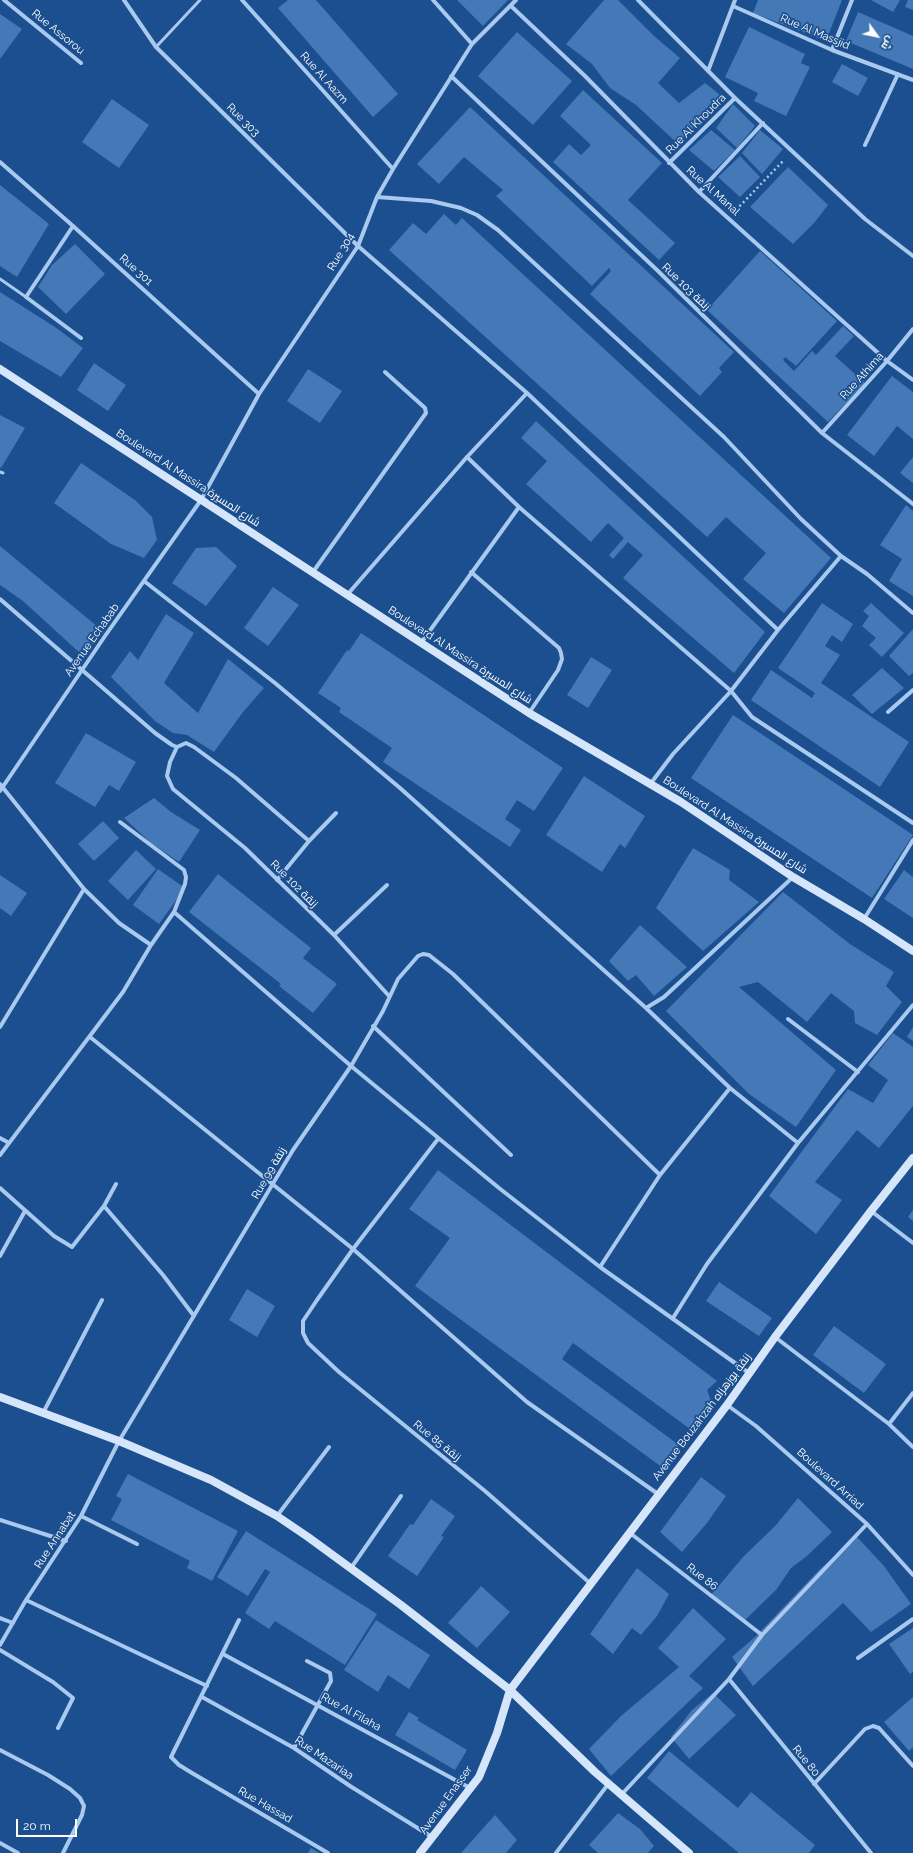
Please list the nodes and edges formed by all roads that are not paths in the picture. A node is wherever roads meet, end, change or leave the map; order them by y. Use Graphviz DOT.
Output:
graph roads {
  1 [pos="4,0"];
  2 [pos="124,0"];
  3 [pos="200,0"];
  4 [pos="242,0"];
  5 [pos="433,0"];
  6 [pos="516,0"];
  7 [pos="638,0"];
  8 [pos="735,0"];
  9 [pos="852,0"];
  10 [pos="511,6"];
  11 [pos="733,6"];
  12 [pos="472,44"];
  13 [pos="156,47"];
  14 [pos="832,50"];
  15 [pos="81,63"];
  16 [pos="708,71"];
  17 [pos="898,74"];
  18 [pos="451,76"];
  19 [pos="913,80"];
  20 [pos="735,98"];
  21 [pos="763,123"];
  22 [pos="865,145"];
  23 [pos="0,162"];
  24 [pos="669,163"];
  25 [pos="393,168"];
  26 [pos="699,192"];
  27 [pos="377,197"];
  28 [pos="73,226"];
  29 [pos="358,246"];
  30 [pos="913,256"];
  31 [pos="0,279"];
  32 [pos="26,297"];
  33 [pos="913,329"];
  34 [pos="81,338"];
  35 [pos="887,361"];
  36 [pos="0,369"];
  37 [pos="385,372"];
  38 [pos="913,380"];
  39 [pos="259,394"];
  40 [pos="527,394"];
  41 [pos="822,433"];
  42 [pos="468,457"];
  43 [pos="201,500"];
  44 [pos="913,504"];
  45 [pos="519,507"];
  46 [pos="841,556"];
  47 [pos="313,572"];
  48 [pos="471,572"];
  49 [pos="144,581"];
  50 [pos="347,595"];
  51 [pos="0,600"];
  52 [pos="912,611"];
  53 [pos="778,630"];
  54 [pos="421,644"];
  55 [pos="82,669"];
  56 [pos="913,690"];
  57 [pos="731,691"];
  58 [pos="888,712"];
  59 [pos="529,713"];
  60 [pos="177,747"];
  61 [pos="651,783"];
  62 [pos="2,785"];
  63 [pos="0,791"];
  64 [pos="336,813"];
  65 [pos="120,822"];
  66 [pos="913,824"];
  67 [pos="913,840"];
  68 [pos="308,841"];
  69 [pos="793,877"];
  70 [pos="277,880"];
  71 [pos="387,885"];
  72 [pos="84,889"];
  73 [pos="174,912"];
  74 [pos="864,919"];
  75 [pos="334,935"];
  76 [pos="151,945"];
  77 [pos="913,951"];
  78 [pos="388,996"];
  79 [pos="913,1005"];
  80 [pos="646,1008"];
  81 [pos="788,1019"];
  82 [pos="373,1026"];
  83 [pos="0,1027"];
  84 [pos="90,1037"];
  85 [pos="351,1066"];
  86 [pos="858,1072"];
  87 [pos="730,1088"];
  88 [pos="0,1138"];
  89 [pos="438,1139"];
  90 [pos="9,1143"];
  91 [pos="798,1143"];
  92 [pos="0,1155"];
  93 [pos="511,1155"];
  94 [pos="913,1158"];
  95 [pos="660,1175"];
  96 [pos="116,1184"];
  97 [pos="273,1185"];
  98 [pos="0,1188"];
  99 [pos="104,1206"];
  100 [pos="25,1211"];
  101 [pos="871,1211"];
  102 [pos="913,1243"];
  103 [pos="353,1249"];
  104 [pos="0,1256"];
  105 [pos="600,1267"];
  106 [pos="102,1300"];
  107 [pos="194,1316"];
  108 [pos="673,1318"];
  109 [pos="775,1337"];
  110 [pos="749,1373"];
  111 [pos="913,1393"];
  112 [pos="0,1398"];
  113 [pos="727,1405"];
  114 [pos="44,1413"];
  115 [pos="889,1424"];
  116 [pos="119,1441"];
  117 [pos="329,1447"];
  118 [pos="913,1447"];
  119 [pos="658,1494"];
  120 [pos="401,1496"];
  121 [pos="81,1516"];
  122 [pos="277,1516"];
  123 [pos="0,1520"];
  124 [pos="867,1524"];
  125 [pos="630,1533"];
  126 [pos="66,1541"];
  127 [pos="137,1544"];
  128 [pos="351,1568"];
  129 [pos="913,1575"];
  130 [pos="591,1584"];
  131 [pos="26,1600"];
  132 [pos="0,1618"];
  133 [pos="239,1620"];
  134 [pos="913,1620"];
  135 [pos="13,1623"];
  136 [pos="762,1635"];
  137 [pos="0,1645"];
  138 [pos="0,1650"];
  139 [pos="223,1654"];
  140 [pos="858,1658"];
  141 [pos="307,1661"];
  142 [pos="729,1679"];
  143 [pos="207,1686"];
  144 [pos="510,1690"];
  145 [pos="202,1697"];
  146 [pos="318,1704"];
  147 [pos="58,1728"];
  148 [pos="294,1748"];
  149 [pos="0,1750"];
  150 [pos="913,1766"];
  151 [pos="610,1783"];
  152 [pos="814,1784"];
  153 [pos="470,1788"];
  154 [pos="622,1794"];
  155 [pos="433,1837"];
  156 [pos="0,1843"];
  157 [pos="18,1853"];
  158 [pos="63,1853"];
  159 [pos="328,1853"];
  160 [pos="420,1853"];
  161 [pos="556,1853"];
  162 [pos="689,1853"];
  163 [pos="871,1853"];
  1 -- 15 [label="street, Rue Assorou"];
  2 -- 13 [label="street, Rue 303"];
  3 -- 13 [label="lane"];
  4 -- 25 [label="street, Rue Al Aazm"];
  5 -- 12 [label="street"];
  6 -- 10 [label="street, Rue 304"];
  7 -- 16 [label="street"];
  8 -- 11 [label="street"];
  9 -- 14 [label="street"];
  10 -- 12 [label="street, Rue 304"];
  10 -- 24 [label="street, Rue Al Manal"];
  11 -- 14 [label="street, Rue Al Massjid"];
  11 -- 16 [label="street"];
  12 -- 18 [label="street, Rue 304"];
  13 -- 29 [label="street, Rue 303"];
  14 -- 17 [label="street, Rue Al Massjid"];
  16 -- 20 [label="street"];
  17 -- 19 [label="street, Rue Al Massjid"];
  17 -- 22 [label="street"];
  18 -- 25 [label="street, Rue 304"];
  18 -- 41 [label="street, Rue 103 زنقة"];
  20 -- 21 [label="street"];
  20 -- 24 [label="street, Rue Al Khoudra"];
  21 -- 26 [label="street"];
  21 -- 30 [label="street"];
  23 -- 28 [label="street, Rue 301"];
  24 -- 26 [label="street, Rue Al Manal"];
  25 -- 27 [label="street, Rue 304"];
  26 -- 35 [label="street, Rue Al Manal"];
  27 -- 29 [label="street, Rue 304"];
  27 -- 46 [label="street"];
  28 -- 32 [label="street"];
  28 -- 39 [label="street, Rue 301"];
  29 -- 39 [label="street, Rue 304"];
  29 -- 40 [label="street, Rue 303"];
  31 -- 32 [label="lane"];
  32 -- 34 [label="street"];
  33 -- 35 [label="street, Rue Athima"];
  35 -- 38 [label="street, Rue Al Manal"];
  35 -- 41 [label="street, Rue Athima"];
  36 -- 43 [label="street, Boulevard Al Massira شارع المسيرة"];
  37 -- 47 [label="street"];
  39 -- 43 [label="street, Rue 304"];
  40 -- 42 [label="street"];
  40 -- 53 [label="street, Rue 303"];
  41 -- 44 [label="street, Rue 103 زنقة"];
  42 -- 45 [label="street"];
  42 -- 50 [label="street"];
  43 -- 47 [label="street, Boulevard Al Massira شارع المسيرة"];
  43 -- 49 [label="street, Avenue Echabab"];
  45 -- 48 [label="street"];
  45 -- 57 [label="street"];
  46 -- 52 [label="street"];
  46 -- 53 [label="street"];
  47 -- 50 [label="street, Boulevard Al Massira شارع المسيرة"];
  48 -- 54 [label="street"];
  48 -- 59 [label="street"];
  49 -- 55 [label="street, Avenue Echabab"];
  49 -- 80 [label="street"];
  50 -- 54 [label="street, Boulevard Al Massira شارع المسيرة"];
  51 -- 55 [label="street"];
  53 -- 57 [label="street"];
  54 -- 59 [label="street, Boulevard Al Massira شارع المسيرة"];
  55 -- 60 [label="street"];
  55 -- 62 [label="street, Avenue Echabab"];
  56 -- 58 [label="street"];
  57 -- 61 [label="street"];
  57 -- 66 [label="street"];
  59 -- 61 [label="street, Boulevard Al Massira شارع المسيرة"];
  60 -- 68 [label="street"];
  60 -- 70 [label="street, Rue 102 زنقة"];
  61 -- 69 [label="street, Boulevard Al Massira شارع المسيرة"];
  62 -- 63 [label="street, Avenue Echabab"];
  62 -- 72 [label="street"];
  64 -- 68 [label="street"];
  65 -- 73 [label="street"];
  67 -- 74 [label="street"];
  68 -- 70 [label="street"];
  69 -- 74 [label="street, Boulevard Al Massira شارع المسيرة"];
  69 -- 80 [label="street"];
  70 -- 75 [label="street, Rue 102 زنقة"];
  71 -- 75 [label="street"];
  72 -- 76 [label="street"];
  72 -- 83 [label="street"];
  73 -- 76 [label="street"];
  73 -- 85 [label="street"];
  74 -- 77 [label="street, Boulevard Al Massira شارع المسيرة"];
  75 -- 78 [label="street, Rue 102 زنقة"];
  76 -- 84 [label="street"];
  78 -- 82 [label="street, Rue 99 زنقة"];
  78 -- 95 [label="street, Rue 99 زنقة"];
  79 -- 86 [label="street"];
  80 -- 87 [label="street"];
  81 -- 86 [label="street"];
  82 -- 85 [label="street, Rue 99 زنقة"];
  82 -- 93 [label="street"];
  84 -- 90 [label="street"];
  84 -- 97 [label="street"];
  85 -- 89 [label="street"];
  85 -- 97 [label="street, Rue 99 زنقة"];
  86 -- 91 [label="street"];
  87 -- 91 [label="street"];
  87 -- 95 [label="street"];
  88 -- 90 [label="street"];
  89 -- 103 [label="street"];
  89 -- 105 [label="street"];
  90 -- 92 [label="street"];
  91 -- 108 [label="street"];
  94 -- 101 [label="street, Avenue Bouzahzah زنقة بوزهزاه"];
  95 -- 105 [label="street"];
  96 -- 99 [label="street"];
  97 -- 103 [label="street"];
  97 -- 107 [label="street, Rue 99 زنقة"];
  98 -- 100 [label="street"];
  99 -- 100 [label="street"];
  99 -- 107 [label="street"];
  100 -- 104 [label="street"];
  101 -- 102 [label="street"];
  101 -- 109 [label="street, Avenue Bouzahzah زنقة بوزهزاه"];
  103 -- 119 [label="street"];
  103 -- 130 [label="street, Rue 85 زنقة"];
  105 -- 108 [label="street"];
  106 -- 114 [label="street"];
  107 -- 116 [label="street, Rue 99 زنقة"];
  108 -- 110 [label="street"];
  109 -- 110 [label="street, Avenue Bouzahzah زنقة بوزهزاه"];
  109 -- 115 [label="street"];
  110 -- 113 [label="street, Avenue Bouzahzah زنقة بوزهزاه"];
  111 -- 115 [label="street"];
  112 -- 114 [label="street"];
  113 -- 119 [label="street, Avenue Bouzahzah زنقة بوزهزاه"];
  113 -- 124 [label="street, Boulevard Arriad"];
  114 -- 116 [label="street"];
  115 -- 118 [label="street"];
  116 -- 121 [label="street, Rue Annabat"];
  116 -- 122 [label="street"];
  117 -- 122 [label="street"];
  119 -- 125 [label="street, Avenue Bouzahzah زنقة بوزهزاه"];
  120 -- 128 [label="street"];
  121 -- 126 [label="street, Rue Annabat"];
  121 -- 127 [label="street"];
  122 -- 128 [label="street"];
  123 -- 126 [label="street"];
  124 -- 129 [label="street, Boulevard Arriad"];
  124 -- 136 [label="street"];
  125 -- 130 [label="street, Avenue Bouzahzah زنقة بوزهزاه"];
  125 -- 136 [label="street, Rue 86"];
  126 -- 131 [label="street, Rue Annabat"];
  128 -- 144 [label="street"];
  130 -- 144 [label="street, Avenue Bouzahzah زنقة بوزهزاه"];
  131 -- 135 [label="street, Rue Annabat"];
  131 -- 143 [label="street"];
  132 -- 135 [label="street"];
  133 -- 139 [label="street"];
  134 -- 140 [label="street"];
  135 -- 137 [label="street, Rue Annabat"];
  136 -- 142 [label="street"];
  138 -- 147 [label="street"];
  139 -- 143 [label="street"];
  139 -- 146 [label="street, Rue Al Filaha"];
  141 -- 146 [label="street"];
  142 -- 152 [label="street, Rue 80"];
  142 -- 154 [label="street"];
  143 -- 145 [label="street"];
  144 -- 151 [label="street"];
  144 -- 153 [label="street, Avenue Enasser"];
  145 -- 148 [label="street, Rue Mazariaa"];
  145 -- 159 [label="street, Rue Hassad"];
  146 -- 148 [label="street"];
  146 -- 153 [label="street, Rue Al Filaha"];
  148 -- 155 [label="street, Rue Mazariaa"];
  149 -- 158 [label="street"];
  150 -- 152 [label="street"];
  151 -- 154 [label="street"];
  151 -- 161 [label="street"];
  152 -- 163 [label="street, Rue 80"];
  153 -- 155 [label="street, Avenue Enasser"];
  154 -- 162 [label="street"];
  155 -- 160 [label="street, Avenue Enasser"];
  156 -- 157 [label="street"];
}
